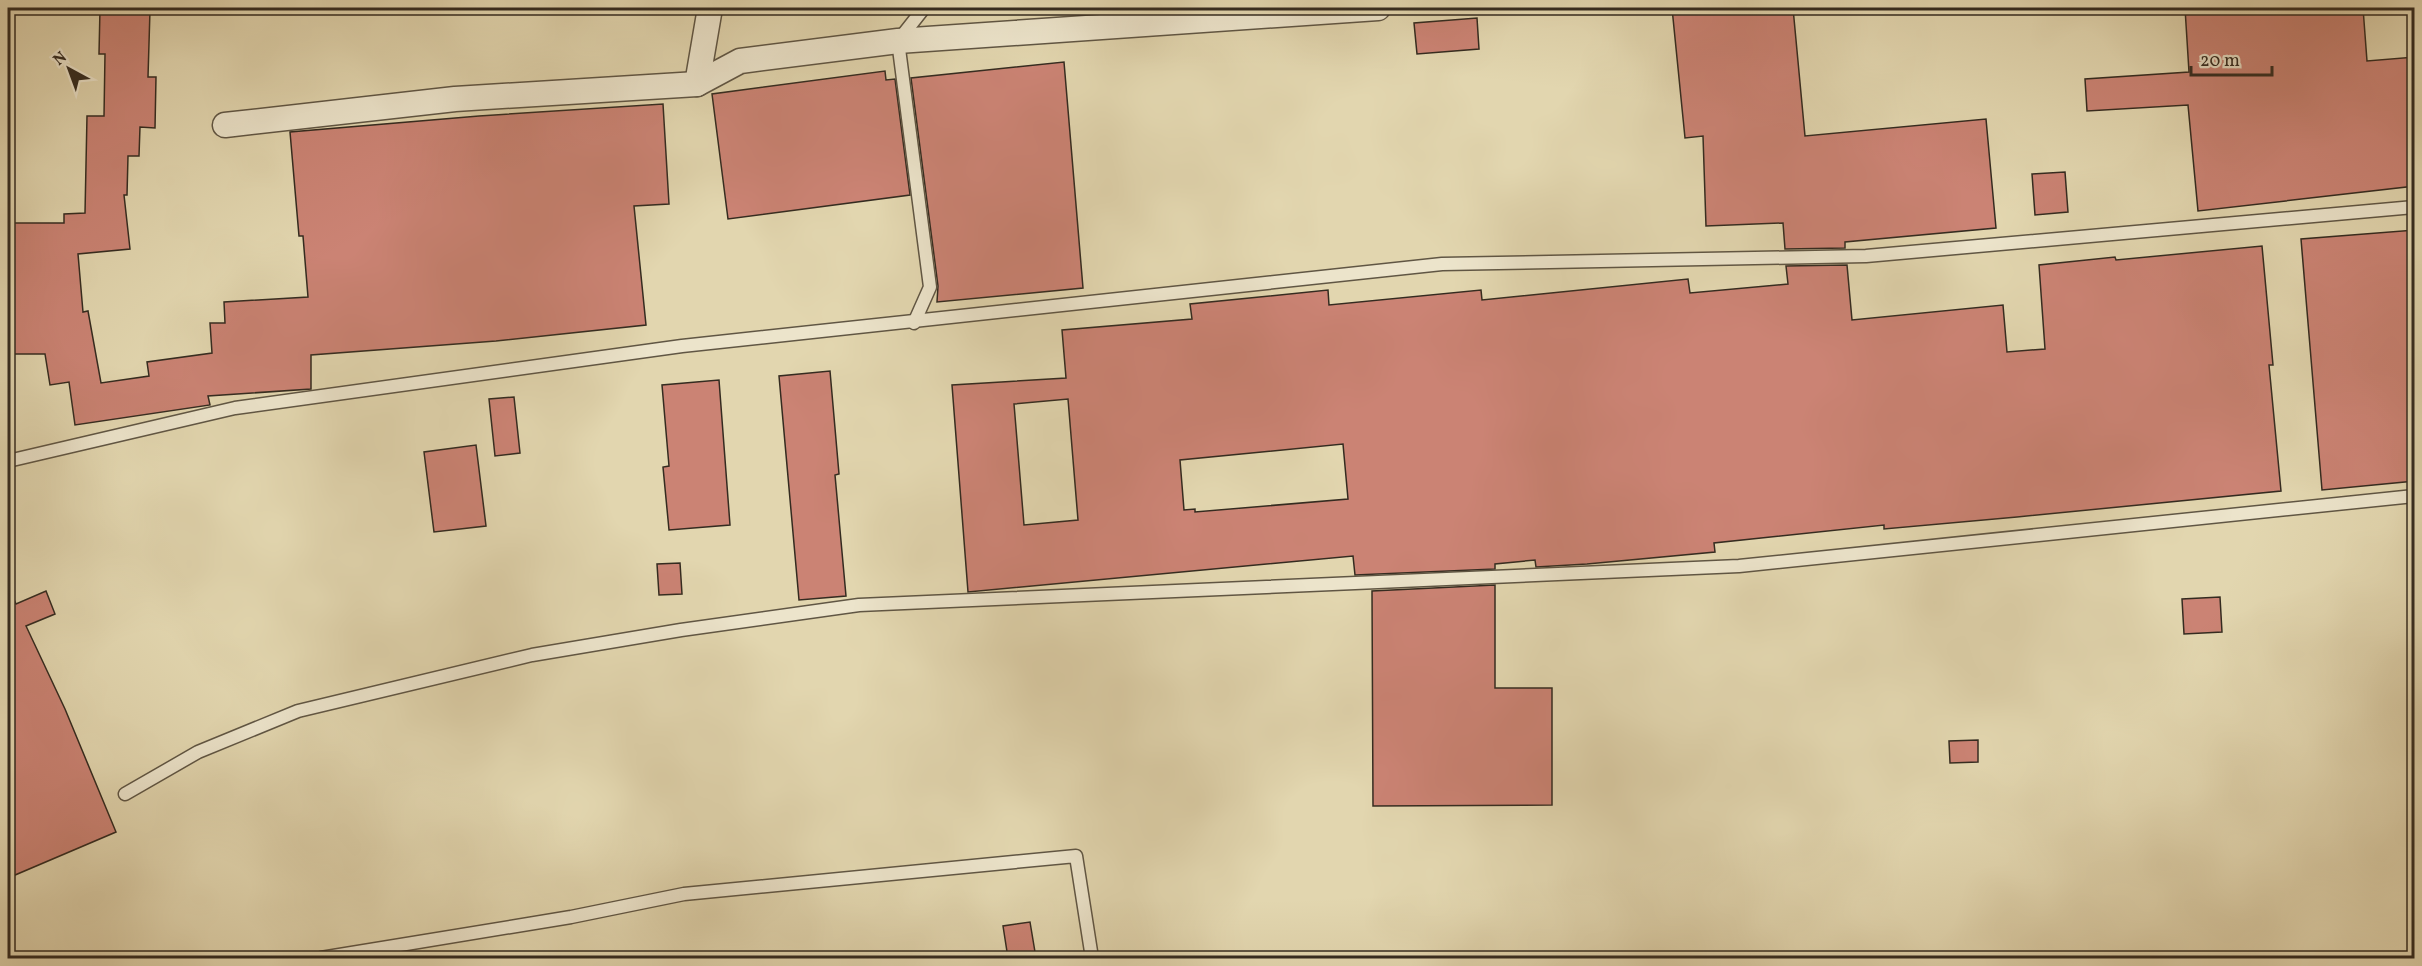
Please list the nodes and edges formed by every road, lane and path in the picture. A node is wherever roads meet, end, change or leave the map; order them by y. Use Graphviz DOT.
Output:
graph roads {
  1 [pos="710,8"];
  2 [pos="924,8"];
  3 [pos="1378,8"];
  4 [pos="898,41"];
  5 [pos="697,84"];
  6 [pos="225,125"];
  7 [pos="2415,207"];
  8 [pos="914,322"];
  9 [pos="8,461"];
  10 [pos="2415,496"];
  11 [pos="125,794"];
  12 [pos="321,958"];
  13 [pos="1092,958"];
  1 -- 5 [label="street"];
  2 -- 4 [label="lane"];
  3 -- 4 [label="street"];
  4 -- 5 [label="street"];
  4 -- 8 [label="lane"];
  5 -- 6 [label="street"];
  7 -- 8 [label="lane"];
  8 -- 9 [label="lane"];
  10 -- 11 [label="lane"];
  12 -- 13 [label="lane"];
}
